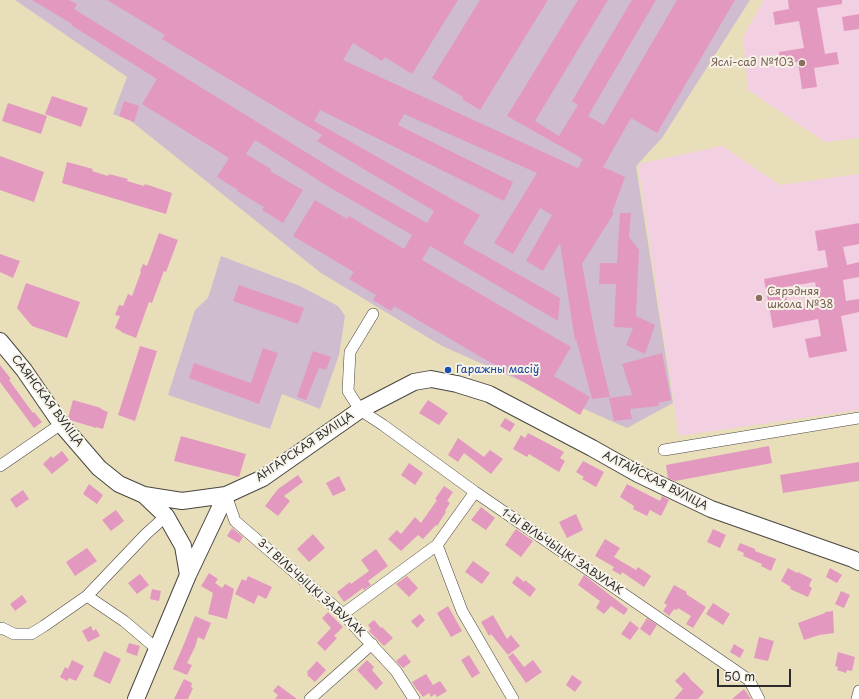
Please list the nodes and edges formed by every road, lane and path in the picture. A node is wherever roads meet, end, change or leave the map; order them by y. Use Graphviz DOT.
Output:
graph roads {
  1 [pos="373,314"];
  2 [pos="0,341"];
  3 [pos="457,384"];
  4 [pos="360,410"];
  5 [pos="859,418"];
  6 [pos="61,424"];
  7 [pos="664,450"];
  8 [pos="0,466"];
  9 [pos="475,492"];
  10 [pos="144,495"];
  11 [pos="226,495"];
  12 [pos="166,516"];
  13 [pos="437,545"];
  14 [pos="859,562"];
  15 [pos="188,575"];
  16 [pos="87,596"];
  17 [pos="343,614"];
  18 [pos="1,627"];
  19 [pos="372,644"];
  20 [pos="157,649"];
  21 [pos="859,691"];
  22 [pos="136,699"];
  23 [pos="310,699"];
  24 [pos="414,699"];
  25 [pos="513,699"];
  26 [pos="758,699"];
  27 [pos="857,699"];
  1 -- 4 [label="street"];
  2 -- 6 [label="main road, САЯНСКАЯ ВУЛІЦА"];
  3 -- 4 [label="main road, АНГАРСКАЯ ВУЛІЦА"];
  3 -- 14 [label="main road, АЛТАЙСКАЯ ВУЛІЦА"];
  4 -- 9 [label="street, 1-Ы ВІЛЬЧЫЦКІ ЗАВУЛАК"];
  4 -- 11 [label="main road, АНГАРСКАЯ ВУЛІЦА"];
  5 -- 7 [label="street"];
  6 -- 8 [label="street"];
  6 -- 10 [label="main road, САЯНСКАЯ ВУЛІЦА"];
  9 -- 13 [label="street"];
  9 -- 26 [label="street, 1-Ы ВІЛЬЧЫЦКІ ЗАВУЛАК"];
  10 -- 11 [label="main road, САЯНСКАЯ ВУЛІЦА"];
  10 -- 12 [label="main road"];
  11 -- 15 [label="main road"];
  11 -- 17 [label="street, 3-І ВІЛЬЧЫЦКІ ЗАВУЛАК"];
  12 -- 15 [label="main road"];
  12 -- 16 [label="street"];
  13 -- 17 [label="street"];
  13 -- 25 [label="street"];
  15 -- 20 [label="main road"];
  16 -- 18 [label="street"];
  16 -- 20 [label="street"];
  17 -- 19 [label="street, 3-І ВІЛЬЧЫЦКІ ЗАВУЛАК"];
  19 -- 23 [label="street"];
  19 -- 24 [label="street, 3-І ВІЛЬЧЫЦКІ ЗАВУЛАК"];
  20 -- 22 [label="main road"];
  21 -- 27 [label="street"];
}
